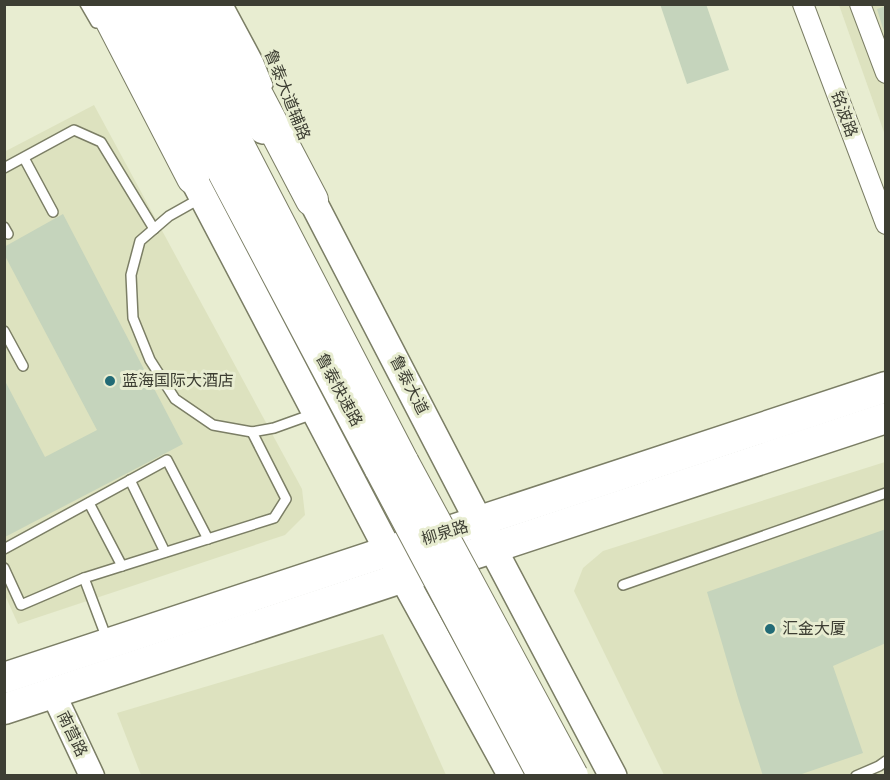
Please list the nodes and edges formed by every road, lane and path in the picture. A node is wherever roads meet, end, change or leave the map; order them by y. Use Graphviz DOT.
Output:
graph roads {
  1 [pos="165,4"];
  2 [pos="189,4"];
  3 [pos="209,4"];
  4 [pos="228,4"];
  5 [pos="804,4"];
  6 [pos="860,4"];
  7 [pos="108,10"];
  8 [pos="127,72"];
  9 [pos="885,73"];
  10 [pos="271,92"];
  11 [pos="283,124"];
  12 [pos="24,158"];
  13 [pos="4,168"];
  14 [pos="198,187"];
  15 [pos="312,200"];
  16 [pos="53,212"];
  17 [pos="885,224"];
  18 [pos="154,229"];
  19 [pos="4,331"];
  20 [pos="23,366"];
  21 [pos="885,387"];
  22 [pos="317,412"];
  23 [pos="885,418"];
  24 [pos="252,432"];
  25 [pos="130,480"];
  26 [pos="885,493"];
  27 [pos="89,503"];
  28 [pos="486,535"];
  29 [pos="208,539"];
  30 [pos="4,549"];
  31 [pos="388,550"];
  32 [pos="165,552"];
  33 [pos="122,566"];
  34 [pos="4,568"];
  35 [pos="404,576"];
  36 [pos="84,578"];
  37 [pos="623,585"];
  38 [pos="109,644"];
  39 [pos="4,678"];
  40 [pos="53,693"];
  41 [pos="4,709"];
  42 [pos="885,761"];
  43 [pos="92,776"];
  44 [pos="512,776"];
  45 [pos="544,776"];
  46 [pos="572,776"];
  47 [pos="613,776"];
  48 [pos="856,776"];
  1 -- 46 [label="highway, 鲁泰快速路, bridge"];
  2 -- 15 [label="main road, 鲁泰大道"];
  3 -- 15 [label="highway"];
  4 -- 10 [label="lane, 鲁泰大道辅路"];
  5 -- 17 [label="street, 铭波路"];
  6 -- 9 [label="street"];
  7 -- 14 [label="highway"];
  7 -- 45 [label="highway, 鲁泰快速路, bridge"];
  8 -- 14 [label="lane"];
  11 -- 15 [label="lane, 鲁泰大道辅路"];
  12 -- 13 [label="lane"];
  12 -- 16 [label="lane"];
  12 -- 18 [label="lane"];
  14 -- 18 [label="lane"];
  14 -- 22 [label="main road"];
  15 -- 28 [label="main road, 鲁泰大道"];
  18 -- 24 [label="lane"];
  19 -- 20 [label="lane"];
  21 -- 28 [label="main road, 柳泉路"];
  22 -- 24 [label="lane"];
  22 -- 31 [label="main road"];
  23 -- 28 [label="main road, 柳泉路"];
  24 -- 29 [label="lane"];
  25 -- 27 [label="lane"];
  25 -- 29 [label="lane"];
  25 -- 32 [label="lane"];
  26 -- 37 [label="lane"];
  27 -- 30 [label="lane"];
  27 -- 33 [label="lane"];
  28 -- 31 [label="main road, 柳泉路"];
  28 -- 35 [label="main road, 柳泉路"];
  28 -- 47 [label="main road, 鲁泰大道"];
  29 -- 32 [label="lane"];
  31 -- 35 [label="main road"];
  31 -- 38 [label="main road, 柳泉路"];
  32 -- 33 [label="lane"];
  33 -- 36 [label="lane"];
  34 -- 36 [label="lane"];
  35 -- 40 [label="main road, 柳泉路"];
  35 -- 44 [label="main road"];
  36 -- 38 [label="lane"];
  38 -- 39 [label="main road, 柳泉路"];
  40 -- 41 [label="main road, 柳泉路"];
  40 -- 43 [label="street, 南营路"];
  42 -- 48 [label="lane"];
}
